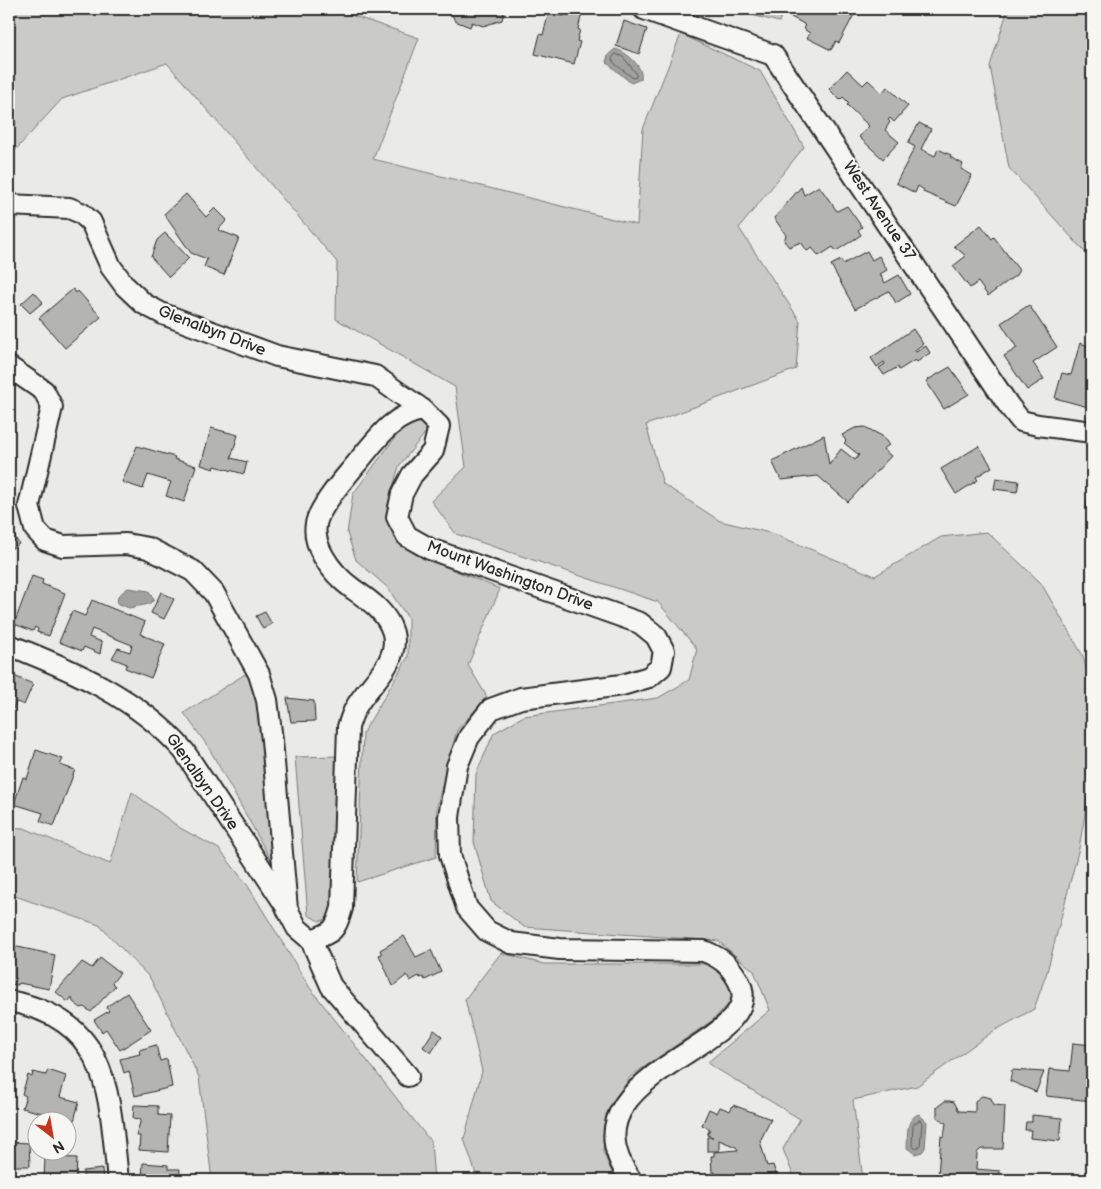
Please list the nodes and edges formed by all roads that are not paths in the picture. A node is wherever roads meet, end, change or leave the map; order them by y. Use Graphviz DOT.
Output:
graph roads {
  1 [pos="644,9"];
  2 [pos="9,205"];
  3 [pos="9,367"];
  4 [pos="423,410"];
  5 [pos="1092,432"];
  6 [pos="9,645"];
  7 [pos="287,909"];
  8 [pos="311,940"];
  9 [pos="9,1001"];
  10 [pos="408,1076"];
  11 [pos="118,1180"];
  12 [pos="631,1180"];
  1 -- 5 [label="street, West Avenue 37"];
  2 -- 4 [label="street, Glenalbyn Drive"];
  3 -- 7 [label="street"];
  4 -- 8 [label="street"];
  4 -- 12 [label="street, Mount Washington Drive"];
  6 -- 7 [label="street, Glenalbyn Drive"];
  7 -- 8 [label="street"];
  8 -- 10 [label="street"];
  9 -- 11 [label="street"];
}
